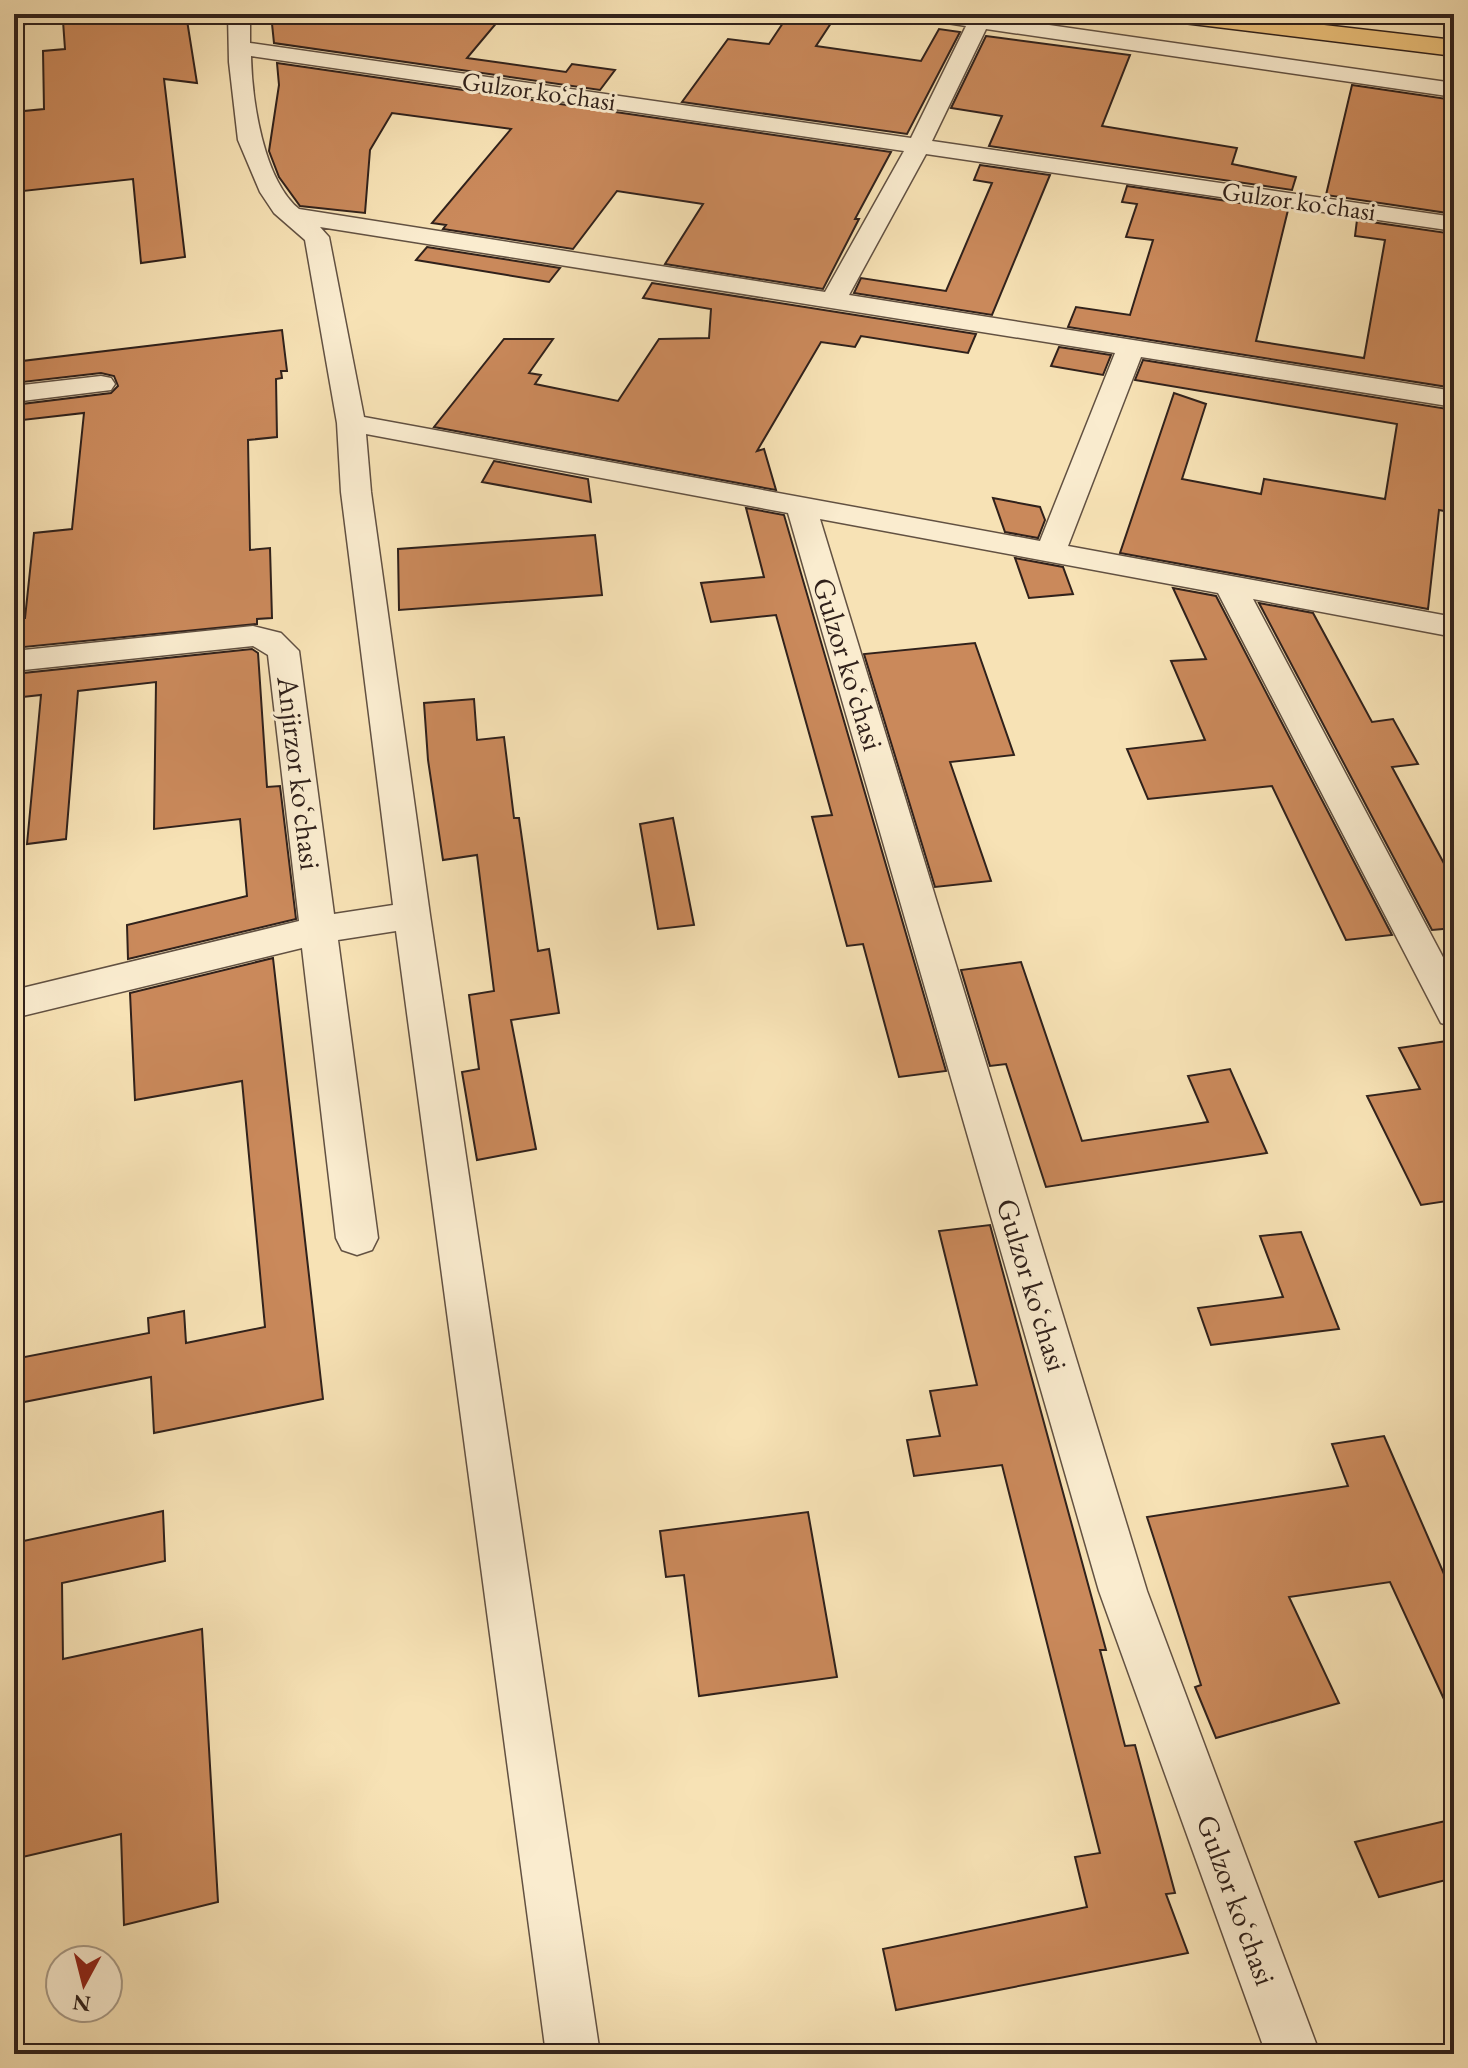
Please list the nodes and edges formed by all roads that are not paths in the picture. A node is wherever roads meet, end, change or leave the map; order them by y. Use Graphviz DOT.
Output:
graph roads {
  1 [pos="58,14"];
  2 [pos="239,14"];
  3 [pos="928,14"];
  4 [pos="1167,14"];
  5 [pos="14,19"];
  6 [pos="978,23"];
  7 [pos="241,48"];
  8 [pos="1454,48"];
  9 [pos="1454,90"];
  10 [pos="919,145"];
  11 [pos="292,215"];
  12 [pos="1454,224"];
  13 [pos="833,300"];
  14 [pos="1131,348"];
  15 [pos="101,384"];
  16 [pos="14,394"];
  17 [pos="1454,399"];
  18 [pos="351,423"];
  19 [pos="801,506"];
  20 [pos="1051,551"];
  21 [pos="1229,584"];
  22 [pos="1454,627"];
  23 [pos="14,661"];
  24 [pos="412,915"];
  25 [pos="319,930"];
  26 [pos="14,1004"];
  27 [pos="1454,1013"];
  28 [pos="357,1238"];
  29 [pos="573,2054"];
  30 [pos="1293,2054"];
  1 -- 5 [label="street"];
  2 -- 7 [label="street"];
  3 -- 6 [label="street"];
  4 -- 8 [label="main road"];
  6 -- 9 [label="street"];
  6 -- 10 [label="street"];
  7 -- 10 [label="street, Gulzor koʻchasi"];
  7 -- 11 [label="street"];
  10 -- 12 [label="street, Gulzor koʻchasi"];
  10 -- 13 [label="street"];
  11 -- 13 [label="street"];
  11 -- 18 [label="street"];
  13 -- 14 [label="street"];
  14 -- 17 [label="street"];
  14 -- 20 [label="street"];
  15 -- 16 [label="street"];
  18 -- 19 [label="street"];
  18 -- 24 [label="street"];
  19 -- 20 [label="street"];
  19 -- 30 [label="street, Gulzor koʻchasi"];
  20 -- 21 [label="street"];
  21 -- 22 [label="street"];
  21 -- 27 [label="street"];
  23 -- 25 [label="street, Anjirzor koʻchasi"];
  24 -- 25 [label="street"];
  24 -- 29 [label="street"];
  25 -- 26 [label="street"];
  25 -- 28 [label="street, Anjirzor koʻchasi"];
}
